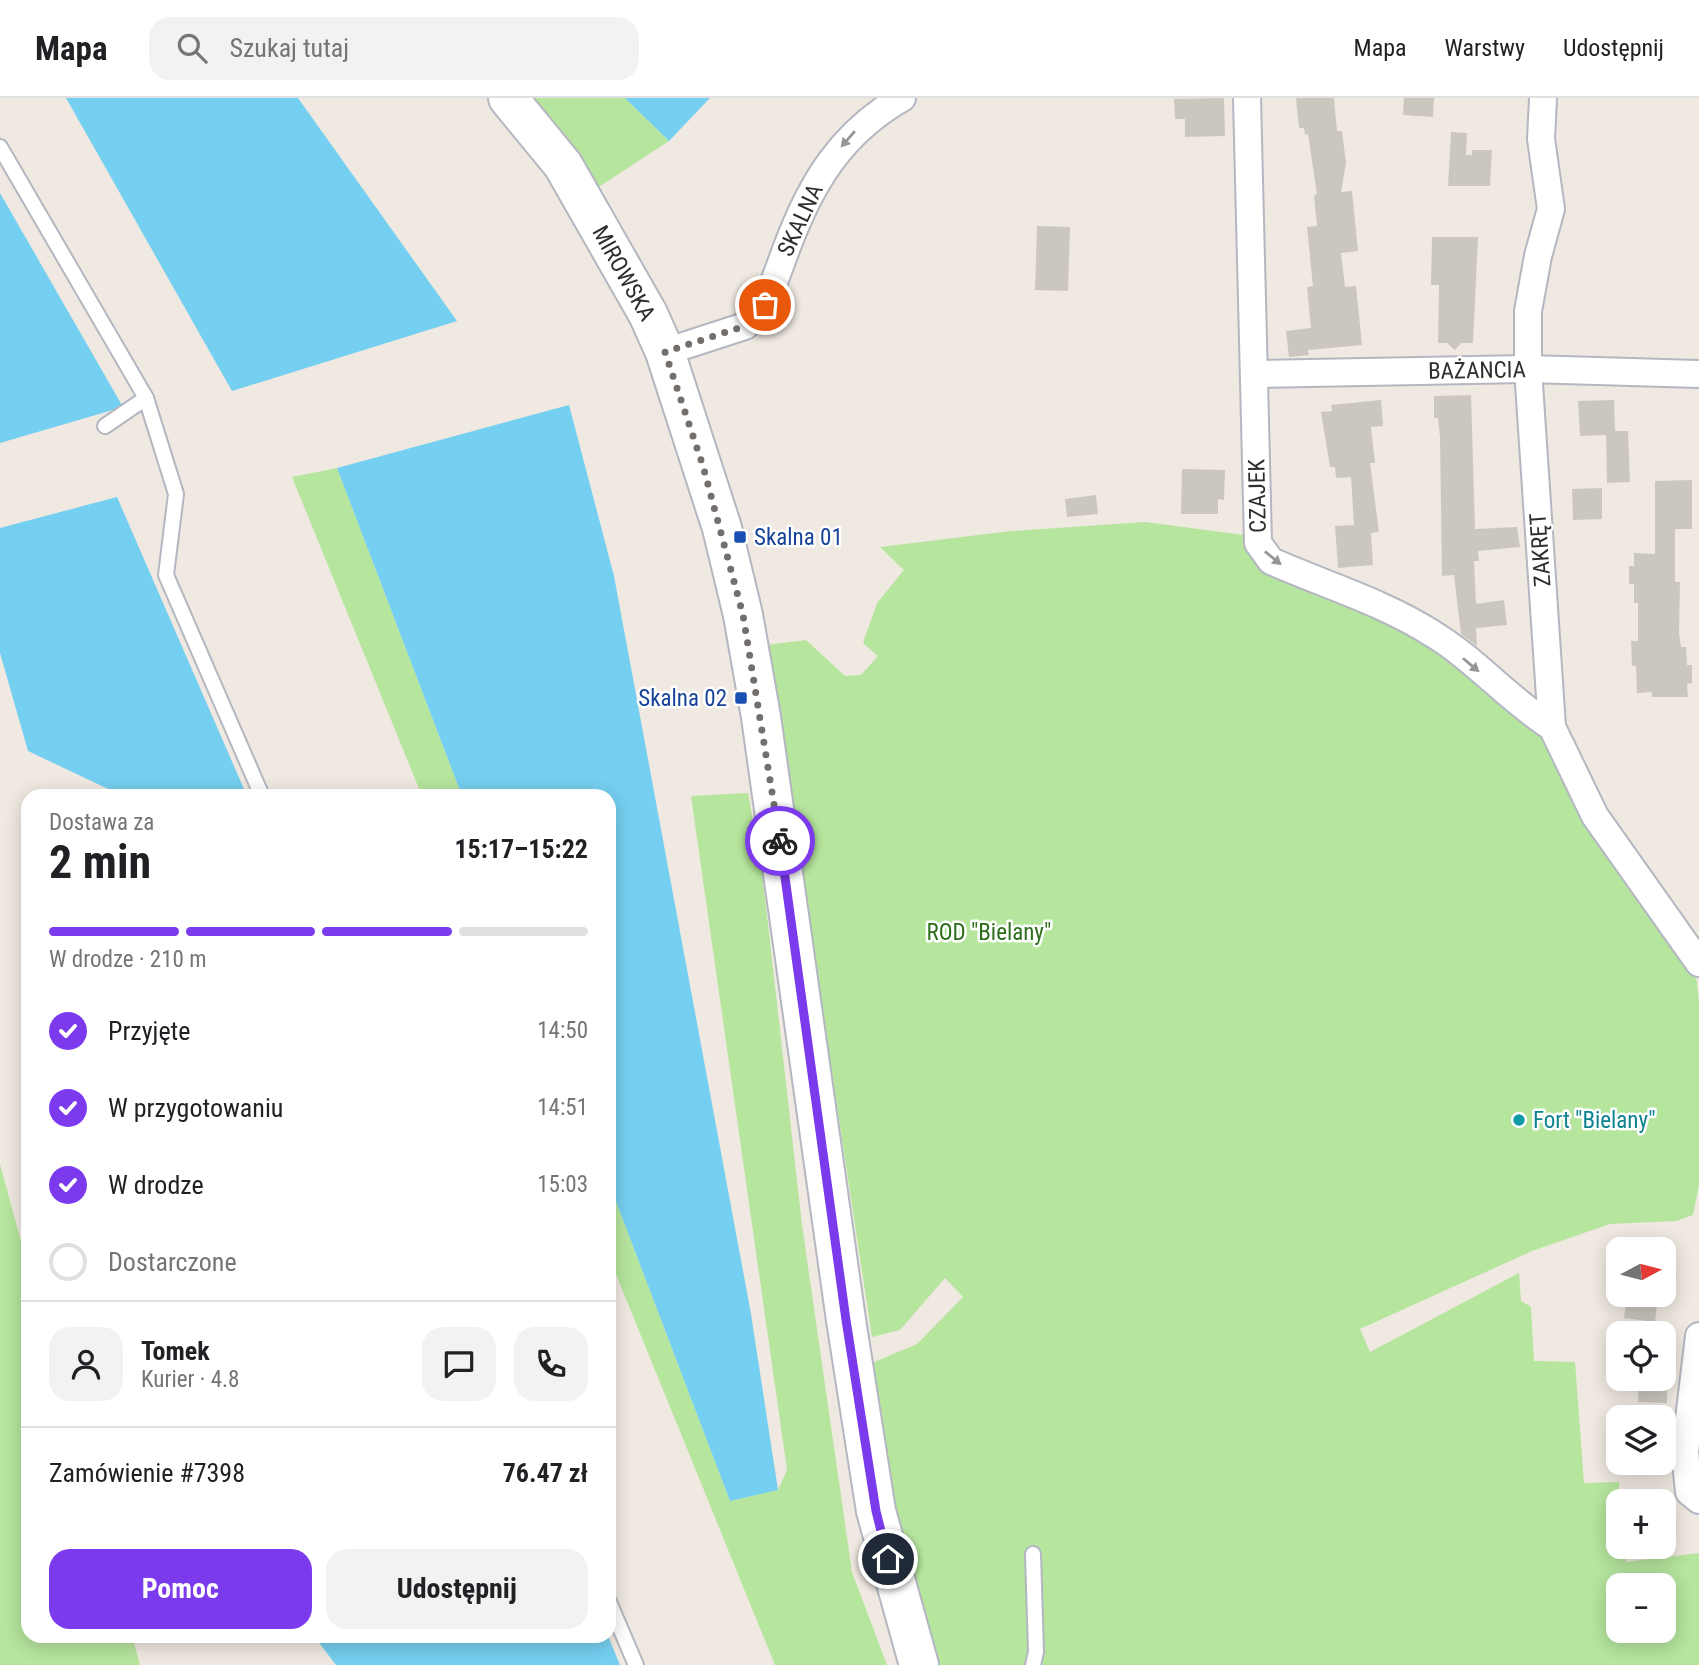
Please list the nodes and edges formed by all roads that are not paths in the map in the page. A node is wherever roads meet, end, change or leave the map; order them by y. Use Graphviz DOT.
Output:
graph roads {
  1 [pos="508,98"];
  2 [pos="902,98"];
  3 [pos="1247,98"];
  4 [pos="1543,98"];
  5 [pos="0,147"];
  6 [pos="665,352"];
  7 [pos="1528,369"];
  8 [pos="1255,374"];
  9 [pos="1699,374"];
  10 [pos="146,398"];
  11 [pos="105,426"];
  12 [pos="1552,727"];
  13 [pos="259,789"];
  14 [pos="1699,963"];
  15 [pos="1699,1336"];
  16 [pos="1699,1500"];
  17 [pos="1032,1554"];
  18 [pos="616,1618"];
  19 [pos="636,1665"];
  20 [pos="919,1665"];
  21 [pos="1032,1665"];
  1 -- 6 [label="main road, MIROWSKA"];
  2 -- 6 [label="street, SKALNA, one-way"];
  3 -- 8 [label="street, CZAJEK"];
  4 -- 7 [label="street, ZAKRĘT"];
  5 -- 10 [label="lane"];
  6 -- 20 [label="main road, MIROWSKA"];
  7 -- 8 [label="street, BAŻANCIA"];
  7 -- 9 [label="street, BAŻANCIA"];
  7 -- 12 [label="street, ZAKRĘT"];
  8 -- 12 [label="street, CZAJEK, one-way"];
  10 -- 11 [label="lane"];
  10 -- 13 [label="lane"];
  12 -- 14 [label="street, ZAKRĘT"];
  15 -- 16 [label="street"];
  17 -- 21 [label="lane"];
  18 -- 19 [label="lane"];
}
